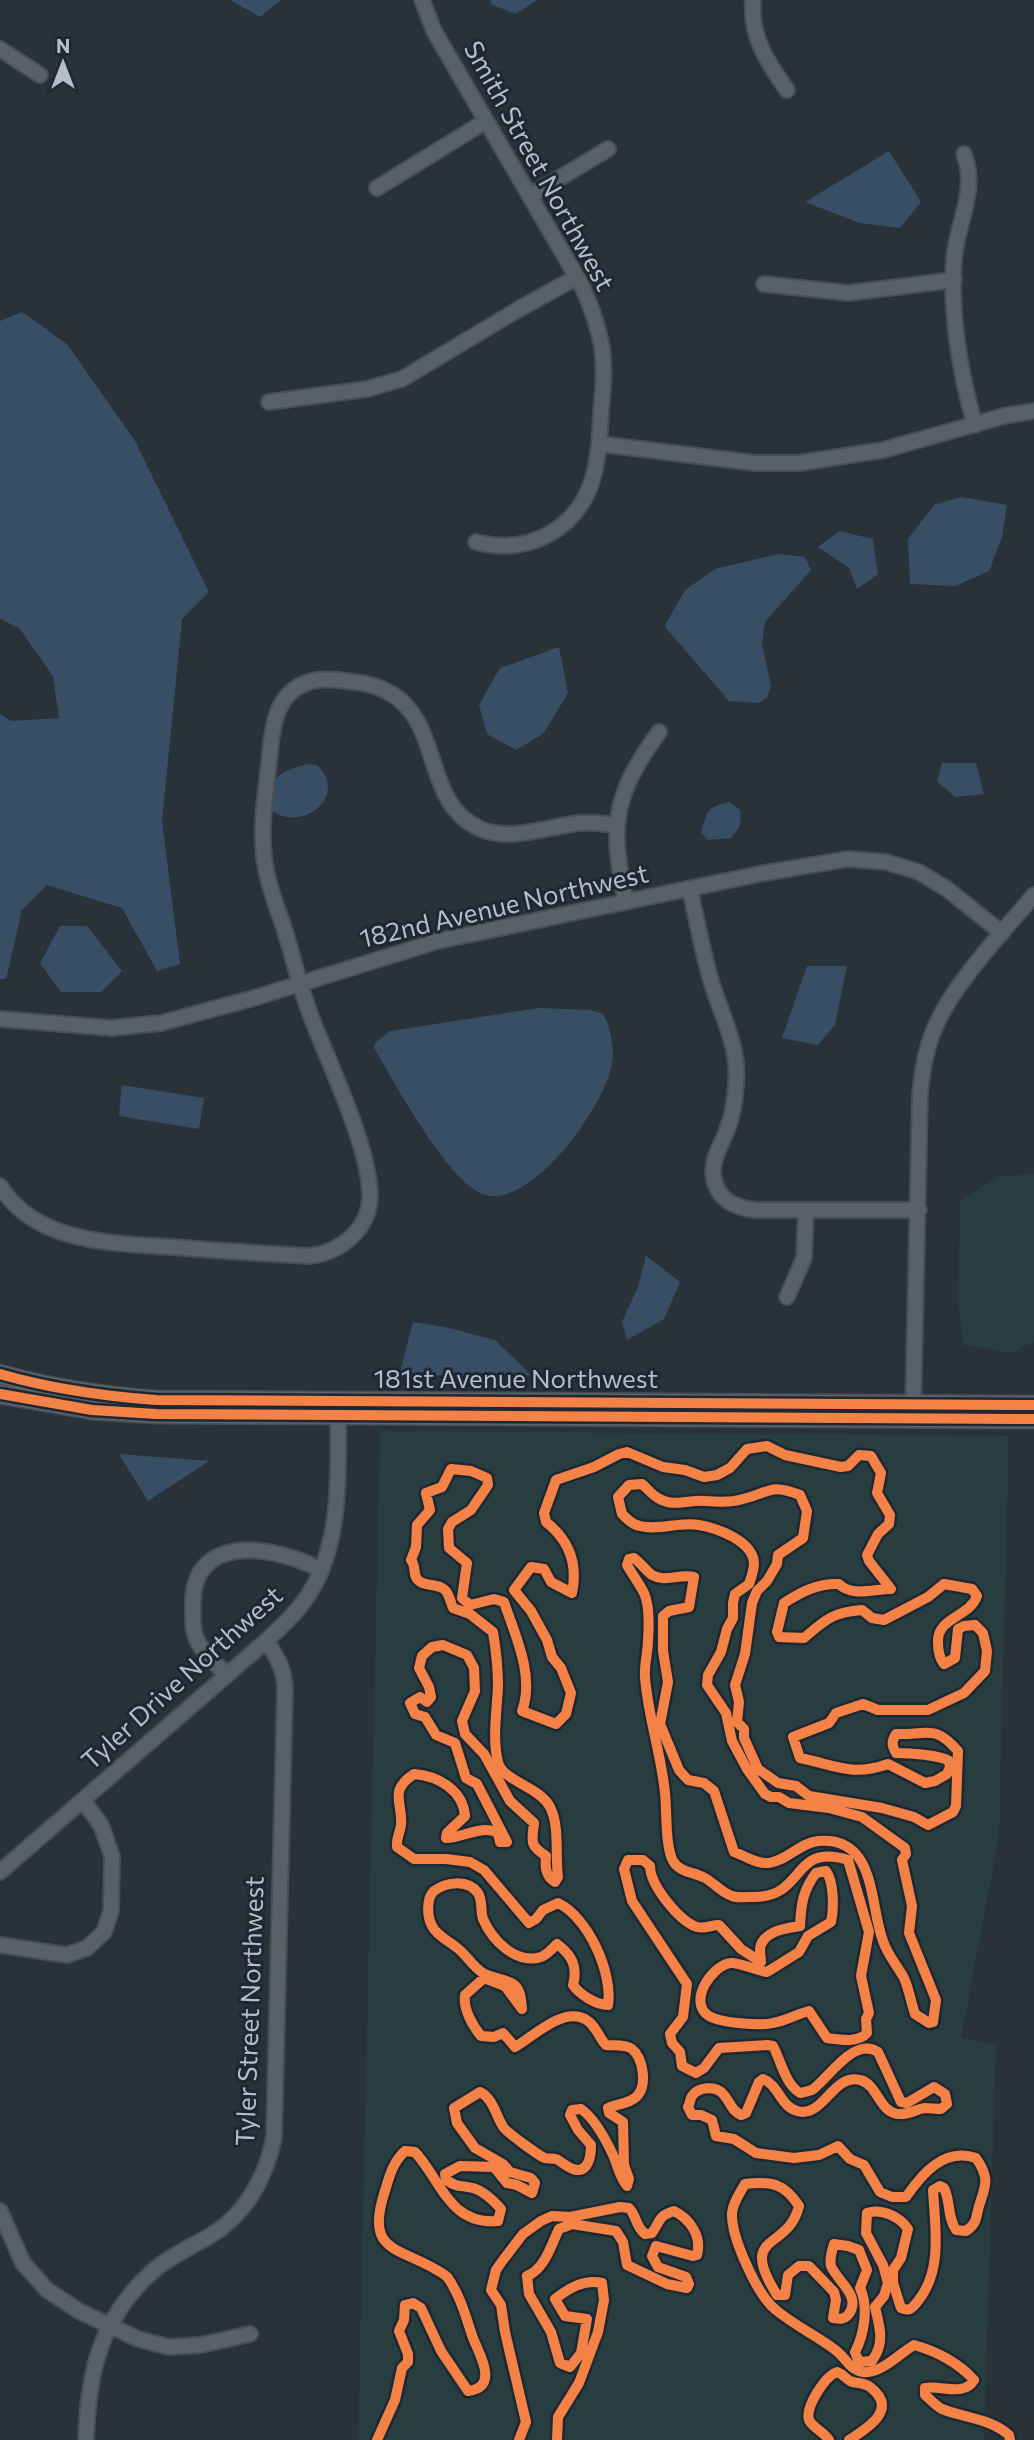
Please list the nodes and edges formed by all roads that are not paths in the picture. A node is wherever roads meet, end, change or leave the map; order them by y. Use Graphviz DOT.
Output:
graph roads {
  1 [pos="422,0"];
  2 [pos="753,0"];
  3 [pos="0,49"];
  4 [pos="40,75"];
  5 [pos="787,90"];
  6 [pos="486,121"];
  7 [pos="608,149"];
  8 [pos="964,155"];
  9 [pos="377,188"];
  10 [pos="530,196"];
  11 [pos="577,277"];
  12 [pos="954,280"];
  13 [pos="764,284"];
  14 [pos="269,402"];
  15 [pos="1034,411"];
  16 [pos="975,425"];
  17 [pos="600,444"];
  18 [pos="476,542"];
  19 [pos="659,732"];
  20 [pos="617,825"];
  21 [pos="690,889"];
  22 [pos="1034,894"];
  23 [pos="626,902"];
  24 [pos="1002,933"];
  25 [pos="300,983"];
  26 [pos="0,1019"];
  27 [pos="0,1186"];
  28 [pos="806,1210"];
  29 [pos="919,1210"];
  30 [pos="788,1297"];
  31 [pos="0,1374"];
  32 [pos="0,1394"];
  33 [pos="1034,1405"];
  34 [pos="338,1408"];
  35 [pos="913,1412"];
  36 [pos="1034,1419"];
  37 [pos="321,1570"];
  38 [pos="266,1641"];
  39 [pos="226,1674"];
  40 [pos="83,1801"];
  41 [pos="0,1871"];
  42 [pos="0,1945"];
  43 [pos="0,2211"];
  44 [pos="111,2326"];
  45 [pos="250,2334"];
  46 [pos="86,2440"];
  1 -- 6 [label="street, Smith Street Northwest"];
  2 -- 5 [label="street"];
  3 -- 4 [label="street"];
  6 -- 9 [label="street"];
  6 -- 10 [label="street, Smith Street Northwest"];
  7 -- 10 [label="street"];
  8 -- 12 [label="street"];
  10 -- 11 [label="street, Smith Street Northwest"];
  11 -- 14 [label="street"];
  11 -- 17 [label="street, Smith Street Northwest"];
  12 -- 13 [label="street"];
  12 -- 16 [label="street"];
  15 -- 16 [label="street"];
  16 -- 17 [label="street"];
  17 -- 18 [label="street, Smith Street Northwest"];
  19 -- 20 [label="street"];
  20 -- 23 [label="street"];
  20 -- 25 [label="street"];
  21 -- 23 [label="street, 182nd Avenue Northwest"];
  21 -- 24 [label="street, 182nd Avenue Northwest"];
  21 -- 28 [label="street"];
  22 -- 24 [label="street"];
  23 -- 25 [label="street, 182nd Avenue Northwest"];
  24 -- 29 [label="street"];
  25 -- 26 [label="street, 182nd Avenue Northwest"];
  25 -- 27 [label="street"];
  28 -- 29 [label="street"];
  28 -- 30 [label="street"];
  29 -- 35 [label="street"];
  31 -- 34 [label="main road, 181st Avenue Northwest"];
  32 -- 34 [label="main road, 181st Avenue Northwest"];
  33 -- 35 [label="main road, 181st Avenue Northwest"];
  34 -- 35 [label="main road, 181st Avenue Northwest"];
  34 -- 37 [label="street, Tyler Drive Northwest"];
  35 -- 36 [label="main road, 181st Avenue Northwest"];
  37 -- 38 [label="street, Tyler Drive Northwest"];
  37 -- 39 [label="street"];
  38 -- 39 [label="street, Tyler Drive Northwest"];
  38 -- 44 [label="street, Tyler Street Northwest"];
  39 -- 40 [label="street, Tyler Drive Northwest"];
  40 -- 41 [label="street, Tyler Drive Northwest"];
  40 -- 42 [label="street"];
  43 -- 44 [label="street"];
  44 -- 45 [label="street"];
  44 -- 46 [label="street, Tyler Street Northwest"];
}
